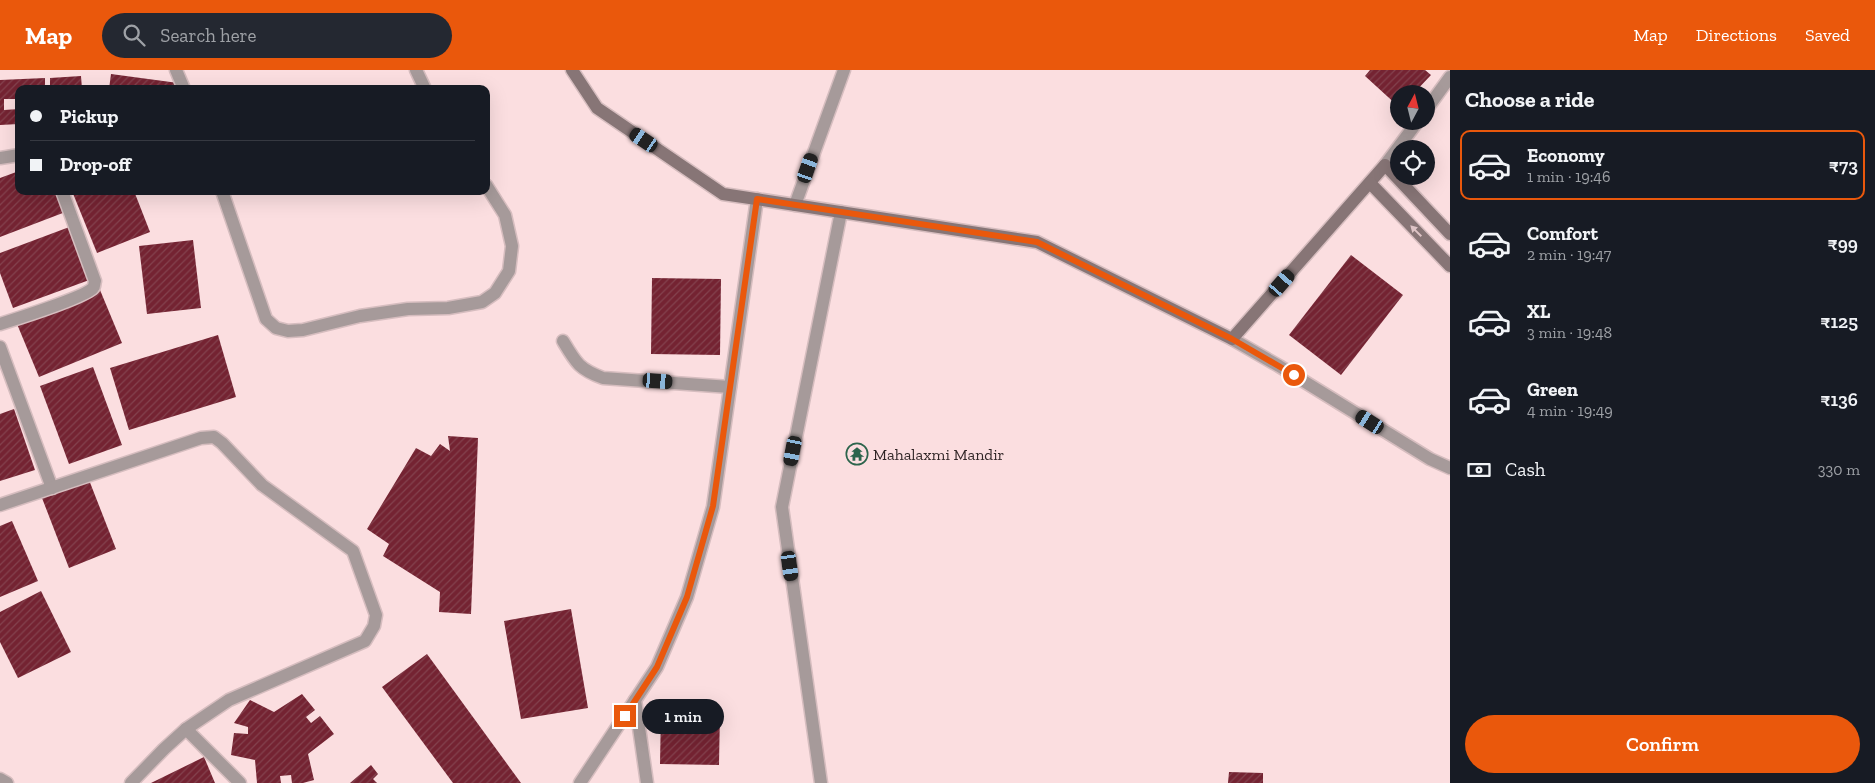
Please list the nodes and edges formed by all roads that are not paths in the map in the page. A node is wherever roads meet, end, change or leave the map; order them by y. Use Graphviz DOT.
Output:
graph roads {
  1 [pos="176,70"];
  2 [pos="416,70"];
  3 [pos="572,70"];
  4 [pos="844,70"];
  5 [pos="1450,77"];
  6 [pos="182,85"];
  7 [pos="423,85"];
  8 [pos="1435,98"];
  9 [pos="1411,130"];
  10 [pos="15,156"];
  11 [pos="0,158"];
  12 [pos="1386,165"];
  13 [pos="1370,183"];
  14 [pos="490,191"];
  15 [pos="63,195"];
  16 [pos="223,195"];
  17 [pos="757,199"];
  18 [pos="795,205"];
  19 [pos="841,212"];
  20 [pos="1450,234"];
  21 [pos="1450,266"];
  22 [pos="0,324"];
  23 [pos="1232,339"];
  24 [pos="563,341"];
  25 [pos="0,348"];
  26 [pos="730,386"];
  27 [pos="1450,468"];
  28 [pos="52,488"];
  29 [pos="0,505"];
  30 [pos="635,700"];
  31 [pos="186,729"];
  32 [pos="0,779"];
  33 [pos="7,783"];
  34 [pos="131,783"];
  35 [pos="240,783"];
  36 [pos="580,783"];
  37 [pos="648,783"];
  38 [pos="820,783"];
  1 -- 6 [label="street"];
  2 -- 7 [label="street"];
  3 -- 17 [label="street"];
  4 -- 18 [label="street"];
  5 -- 8 [label="street"];
  9 -- 12 [label="street"];
  10 -- 11 [label="street"];
  12 -- 13 [label="street"];
  12 -- 20 [label="street"];
  21 -- 13 [label="street, one-way"];
  13 -- 23 [label="street"];
  14 -- 16 [label="street"];
  15 -- 22 [label="street"];
  17 -- 18 [label="street"];
  17 -- 26 [label="street"];
  18 -- 19 [label="street"];
  19 -- 23 [label="street"];
  19 -- 38 [label="street"];
  23 -- 27 [label="street"];
  24 -- 26 [label="street"];
  25 -- 28 [label="street"];
  26 -- 30 [label="street"];
  28 -- 29 [label="street"];
  28 -- 31 [label="street"];
  30 -- 36 [label="street"];
  30 -- 37 [label="street"];
  31 -- 34 [label="street"];
  31 -- 35 [label="street"];
  32 -- 33 [label="street"];
}
